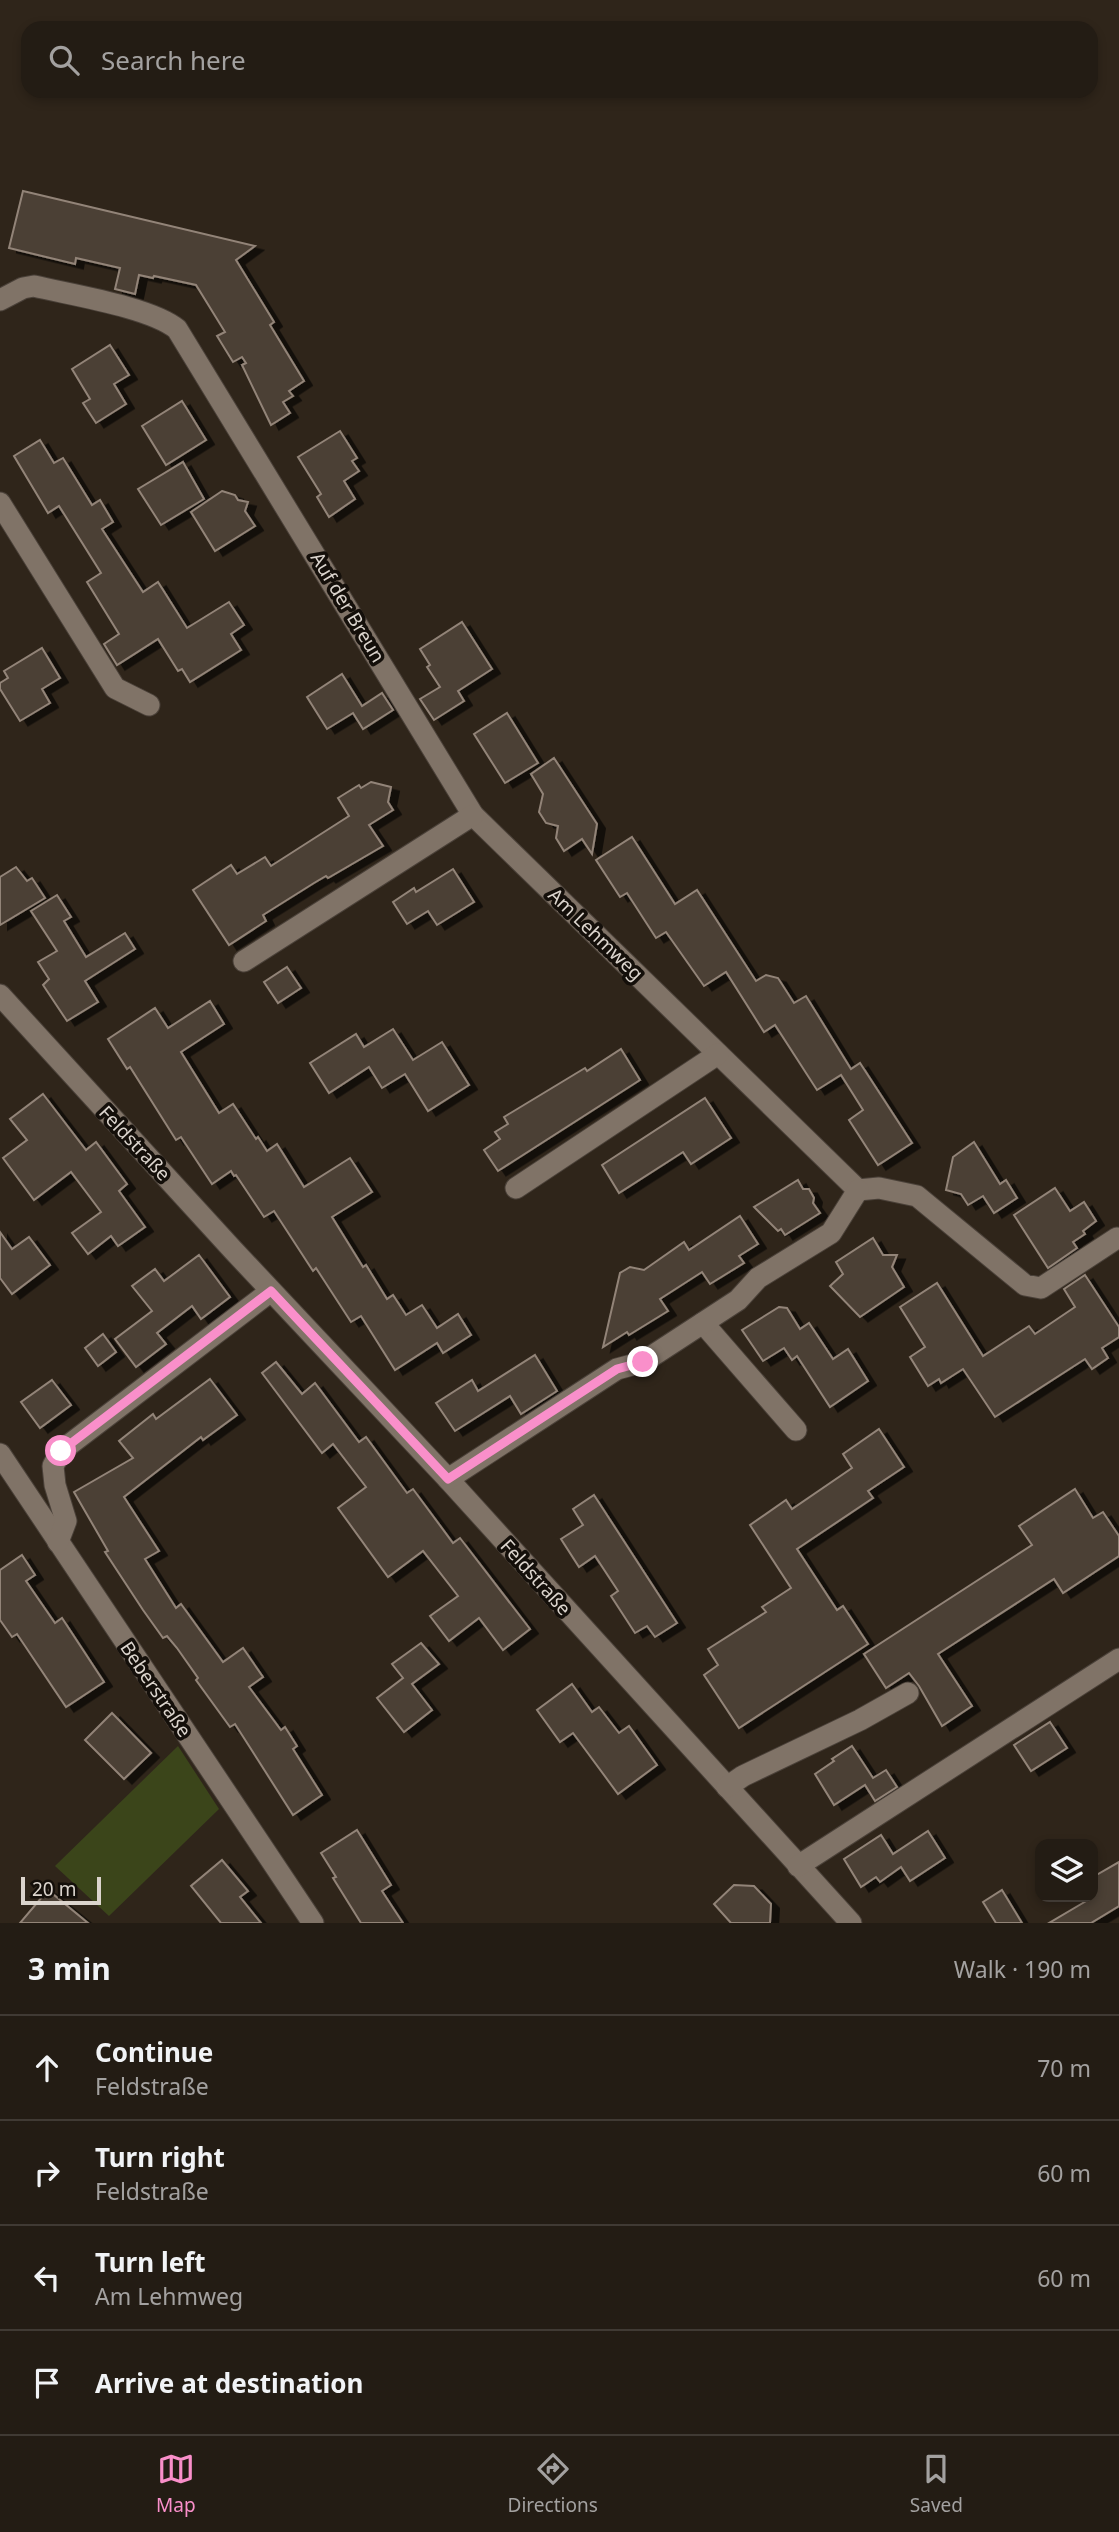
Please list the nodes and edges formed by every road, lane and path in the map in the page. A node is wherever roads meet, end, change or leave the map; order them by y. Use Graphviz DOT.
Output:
graph roads {
  1 [pos="0,300"];
  2 [pos="0,503"];
  3 [pos="149,705"];
  4 [pos="473,815"];
  5 [pos="244,961"];
  6 [pos="0,995"];
  7 [pos="718,1054"];
  8 [pos="516,1188"];
  9 [pos="858,1190"];
  10 [pos="1117,1238"];
  11 [pos="271,1291"];
  12 [pos="703,1323"];
  13 [pos="796,1430"];
  14 [pos="0,1454"];
  15 [pos="448,1479"];
  16 [pos="58,1542"];
  17 [pos="1119,1659"];
  18 [pos="908,1693"];
  19 [pos="727,1787"];
  20 [pos="798,1866"];
  21 [pos="313,1923"];
  22 [pos="851,1923"];
  1 -- 4 [label="street, Auf der Breun"];
  2 -- 3 [label="street"];
  4 -- 5 [label="street"];
  4 -- 7 [label="street, Am Lehmweg"];
  6 -- 11 [label="street, Feldstraße"];
  7 -- 8 [label="street"];
  7 -- 9 [label="street, Am Lehmweg"];
  9 -- 10 [label="street"];
  9 -- 12 [label="street"];
  11 -- 15 [label="street, Feldstraße"];
  11 -- 16 [label="street"];
  12 -- 13 [label="street"];
  12 -- 15 [label="street"];
  14 -- 16 [label="street, Beberstraße"];
  15 -- 19 [label="street, Feldstraße"];
  16 -- 21 [label="street, Beberstraße"];
  17 -- 20 [label="street"];
  18 -- 19 [label="street"];
  19 -- 20 [label="street, Feldstraße"];
  20 -- 22 [label="street, Feldstraße"];
}
